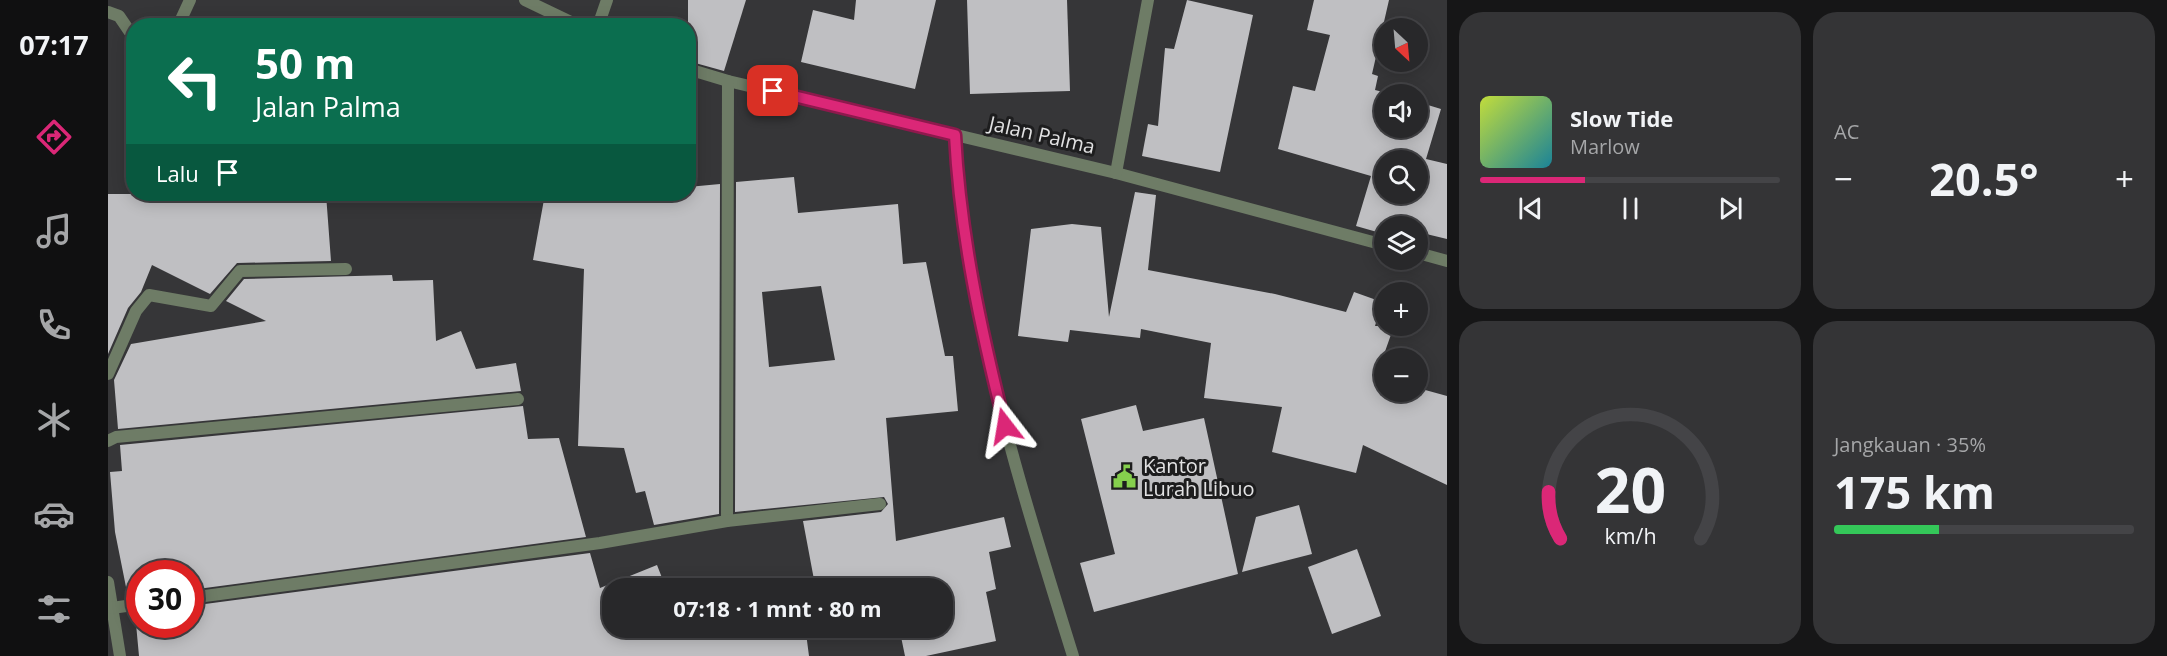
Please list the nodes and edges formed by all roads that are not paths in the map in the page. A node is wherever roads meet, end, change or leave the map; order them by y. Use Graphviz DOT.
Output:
graph roads {
  1 [pos="190,0"];
  2 [pos="525,0"];
  3 [pos="606,0"];
  4 [pos="1148,0"];
  5 [pos="108,12"];
  6 [pos="182,18"];
  7 [pos="562,18"];
  8 [pos="600,18"];
  9 [pos="126,26"];
  10 [pos="696,71"];
  11 [pos="728,81"];
  12 [pos="955,135"];
  13 [pos="1116,173"];
  14 [pos="1374,241"];
  15 [pos="1428,256"];
  16 [pos="1447,261"];
  17 [pos="346,269"];
  18 [pos="108,374"];
  19 [pos="518,399"];
  20 [pos="108,441"];
  21 [pos="880,504"];
  22 [pos="727,520"];
  23 [pos="108,582"];
  24 [pos="204,596"];
  25 [pos="126,606"];
  26 [pos="112,608"];
  27 [pos="120,656"];
  28 [pos="1072,656"];
  1 -- 6 [label="street"];
  2 -- 7 [label="street"];
  3 -- 8 [label="street"];
  4 -- 13 [label="street"];
  5 -- 9 [label="street"];
  10 -- 11 [label="street, Jalan Palma"];
  11 -- 12 [label="street, Jalan Palma"];
  11 -- 22 [label="street"];
  12 -- 13 [label="street, Jalan Palma"];
  12 -- 28 [label="street"];
  13 -- 14 [label="street, Jalan Palma"];
  15 -- 16 [label="street"];
  17 -- 18 [label="street"];
  19 -- 20 [label="street"];
  21 -- 22 [label="street"];
  22 -- 24 [label="street"];
  23 -- 26 [label="street"];
  25 -- 26 [label="street"];
  26 -- 27 [label="street"];
}
